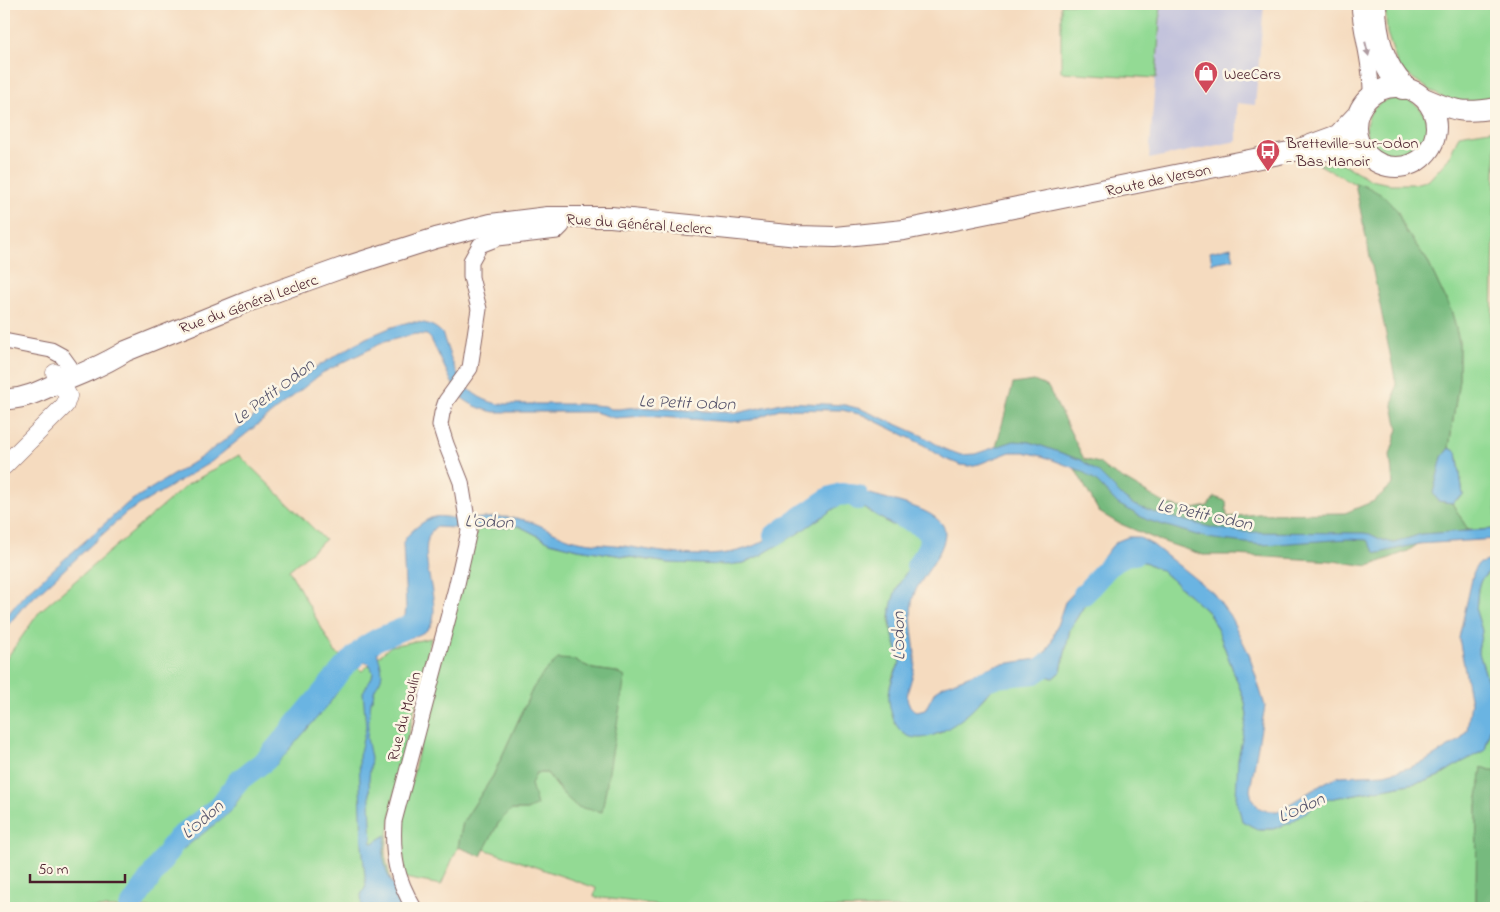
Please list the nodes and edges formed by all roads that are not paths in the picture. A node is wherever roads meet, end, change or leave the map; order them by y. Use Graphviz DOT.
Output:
graph roads {
  1 [pos="1359,4"];
  2 [pos="1374,4"];
  3 [pos="1404,87"];
  4 [pos="1371,95"];
  5 [pos="1424,98"];
  6 [pos="1487,109"];
  7 [pos="1358,114"];
  8 [pos="1436,137"];
  9 [pos="1294,151"];
  10 [pos="1365,153"];
  11 [pos="1023,207"];
  12 [pos="564,217"];
  13 [pos="4,342"];
  14 [pos="65,375"];
  15 [pos="7,401"];
  16 [pos="4,466"];
  17 [pos="414,908"];
  1 -- 4 [label="street, one-way"];
  2 -- 3 [label="highway"];
  3 -- 4 [label="main road"];
  3 -- 5 [label="main road"];
  4 -- 7 [label="main road"];
  5 -- 6 [label="main road"];
  5 -- 8 [label="main road"];
  6 -- 8 [label="main road"];
  7 -- 9 [label="main road, Route de Verson"];
  7 -- 10 [label="main road"];
  8 -- 10 [label="main road"];
  9 -- 10 [label="main road, Route de Verson"];
  9 -- 11 [label="main road, Route de Verson"];
  11 -- 12 [label="main road, Rue du Général Leclerc"];
  12 -- 14 [label="main road, Rue du Général Leclerc"];
  12 -- 17 [label="street, Rue du Moulin"];
  13 -- 14 [label="street"];
  14 -- 15 [label="main road, Rue du Général Leclerc"];
  14 -- 16 [label="street"];
}
